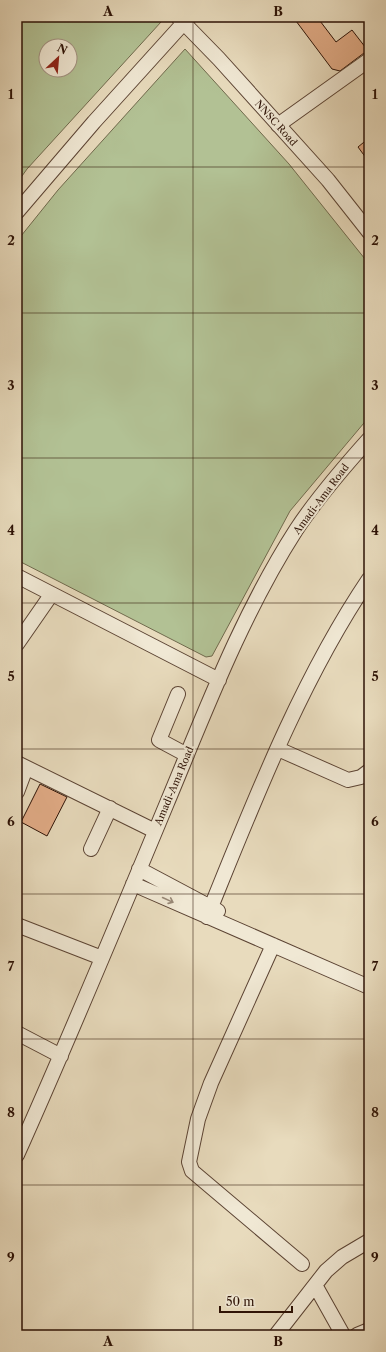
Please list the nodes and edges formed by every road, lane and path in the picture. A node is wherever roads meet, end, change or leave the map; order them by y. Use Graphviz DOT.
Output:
graph roads {
  1 [pos="184,19"];
  2 [pos="369,60"];
  3 [pos="278,125"];
  4 [pos="17,212"];
  5 [pos="369,232"];
  6 [pos="369,440"];
  7 [pos="17,576"];
  8 [pos="367,586"];
  9 [pos="51,596"];
  10 [pos="17,644"];
  11 [pos="219,680"];
  12 [pos="178,694"];
  13 [pos="278,749"];
  14 [pos="187,755"];
  15 [pos="22,766"];
  16 [pos="369,771"];
  17 [pos="17,792"];
  18 [pos="110,808"];
  19 [pos="155,831"];
  20 [pos="91,849"];
  21 [pos="139,869"];
  22 [pos="133,884"];
  23 [pos="209,913"];
  24 [pos="17,925"];
  25 [pos="272,945"];
  26 [pos="102,958"];
  27 [pos="369,977"];
  28 [pos="369,987"];
  29 [pos="17,1033"];
  30 [pos="61,1056"];
  31 [pos="17,1155"];
  32 [pos="369,1241"];
  33 [pos="302,1264"];
  34 [pos="315,1286"];
  35 [pos="369,1330"];
  36 [pos="276,1335"];
  37 [pos="343,1335"];
  38 [pos="358,1335"];
  1 -- 3 [label="street, NNSC Road"];
  1 -- 4 [label="street"];
  2 -- 3 [label="street"];
  3 -- 5 [label="street, NNSC Road"];
  6 -- 11 [label="street, Amadi-Ama Road"];
  7 -- 9 [label="street"];
  8 -- 13 [label="street"];
  9 -- 10 [label="street"];
  9 -- 11 [label="street"];
  11 -- 14 [label="street, Amadi-Ama Road"];
  12 -- 14 [label="street"];
  13 -- 16 [label="street"];
  13 -- 23 [label="street"];
  14 -- 19 [label="street, Amadi-Ama Road"];
  15 -- 17 [label="street"];
  15 -- 18 [label="street"];
  18 -- 19 [label="street"];
  18 -- 20 [label="street"];
  19 -- 21 [label="street, Amadi-Ama Road"];
  21 -- 22 [label="street, Amadi-Ama Road"];
  21 -- 23 [label="street"];
  22 -- 23 [label="street, one-way"];
  22 -- 26 [label="street, Amadi-Ama Road"];
  23 -- 25 [label="street"];
  23 -- 27 [label="street"];
  24 -- 26 [label="street"];
  25 -- 28 [label="street"];
  25 -- 33 [label="street"];
  26 -- 30 [label="street, Amadi-Ama Road"];
  29 -- 30 [label="street"];
  30 -- 31 [label="street, Amadi-Ama Road"];
  32 -- 34 [label="street"];
  34 -- 36 [label="street"];
  34 -- 37 [label="street"];
  35 -- 38 [label="street"];
}
